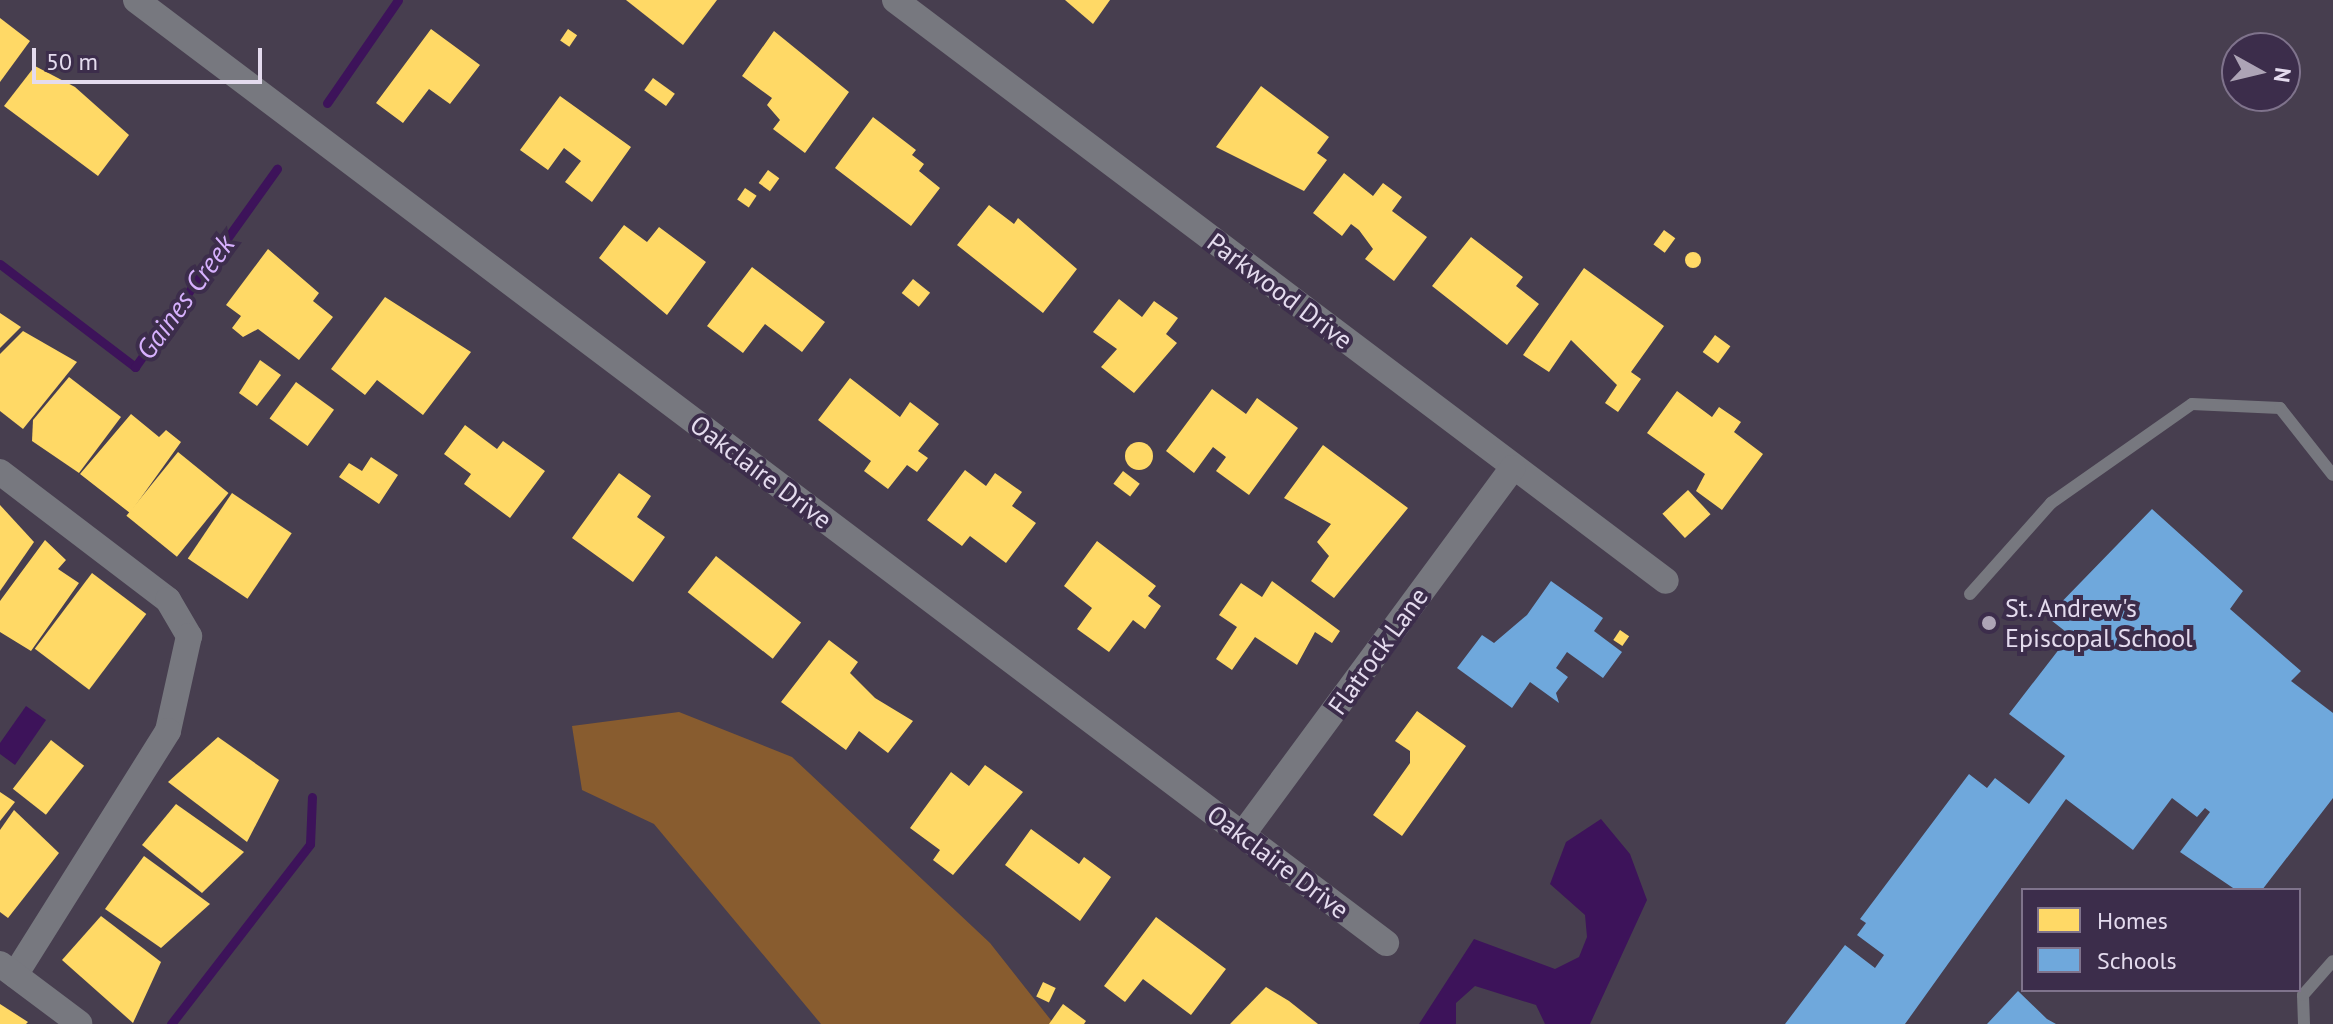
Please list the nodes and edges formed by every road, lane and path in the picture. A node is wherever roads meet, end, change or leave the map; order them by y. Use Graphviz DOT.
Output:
graph roads {
  1 [pos="136,0"];
  2 [pos="895,0"];
  3 [pos="1513,468"];
  4 [pos="0,472"];
  5 [pos="2333,475"];
  6 [pos="1666,581"];
  7 [pos="1970,594"];
  8 [pos="1242,835"];
  9 [pos="1386,943"];
  10 [pos="2333,961"];
  11 [pos="8,969"];
  12 [pos="79,1023"];
  13 [pos="2304,1024"];
  1 -- 8 [label="street, Oakclaire Drive"];
  2 -- 3 [label="street, Parkwood Drive"];
  3 -- 6 [label="street, Parkwood Drive"];
  3 -- 8 [label="street, Flatrock Lane"];
  4 -- 11 [label="street"];
  5 -- 7 [label="lane"];
  8 -- 9 [label="street, Oakclaire Drive"];
  10 -- 13 [label="lane"];
  11 -- 12 [label="street"];
}
